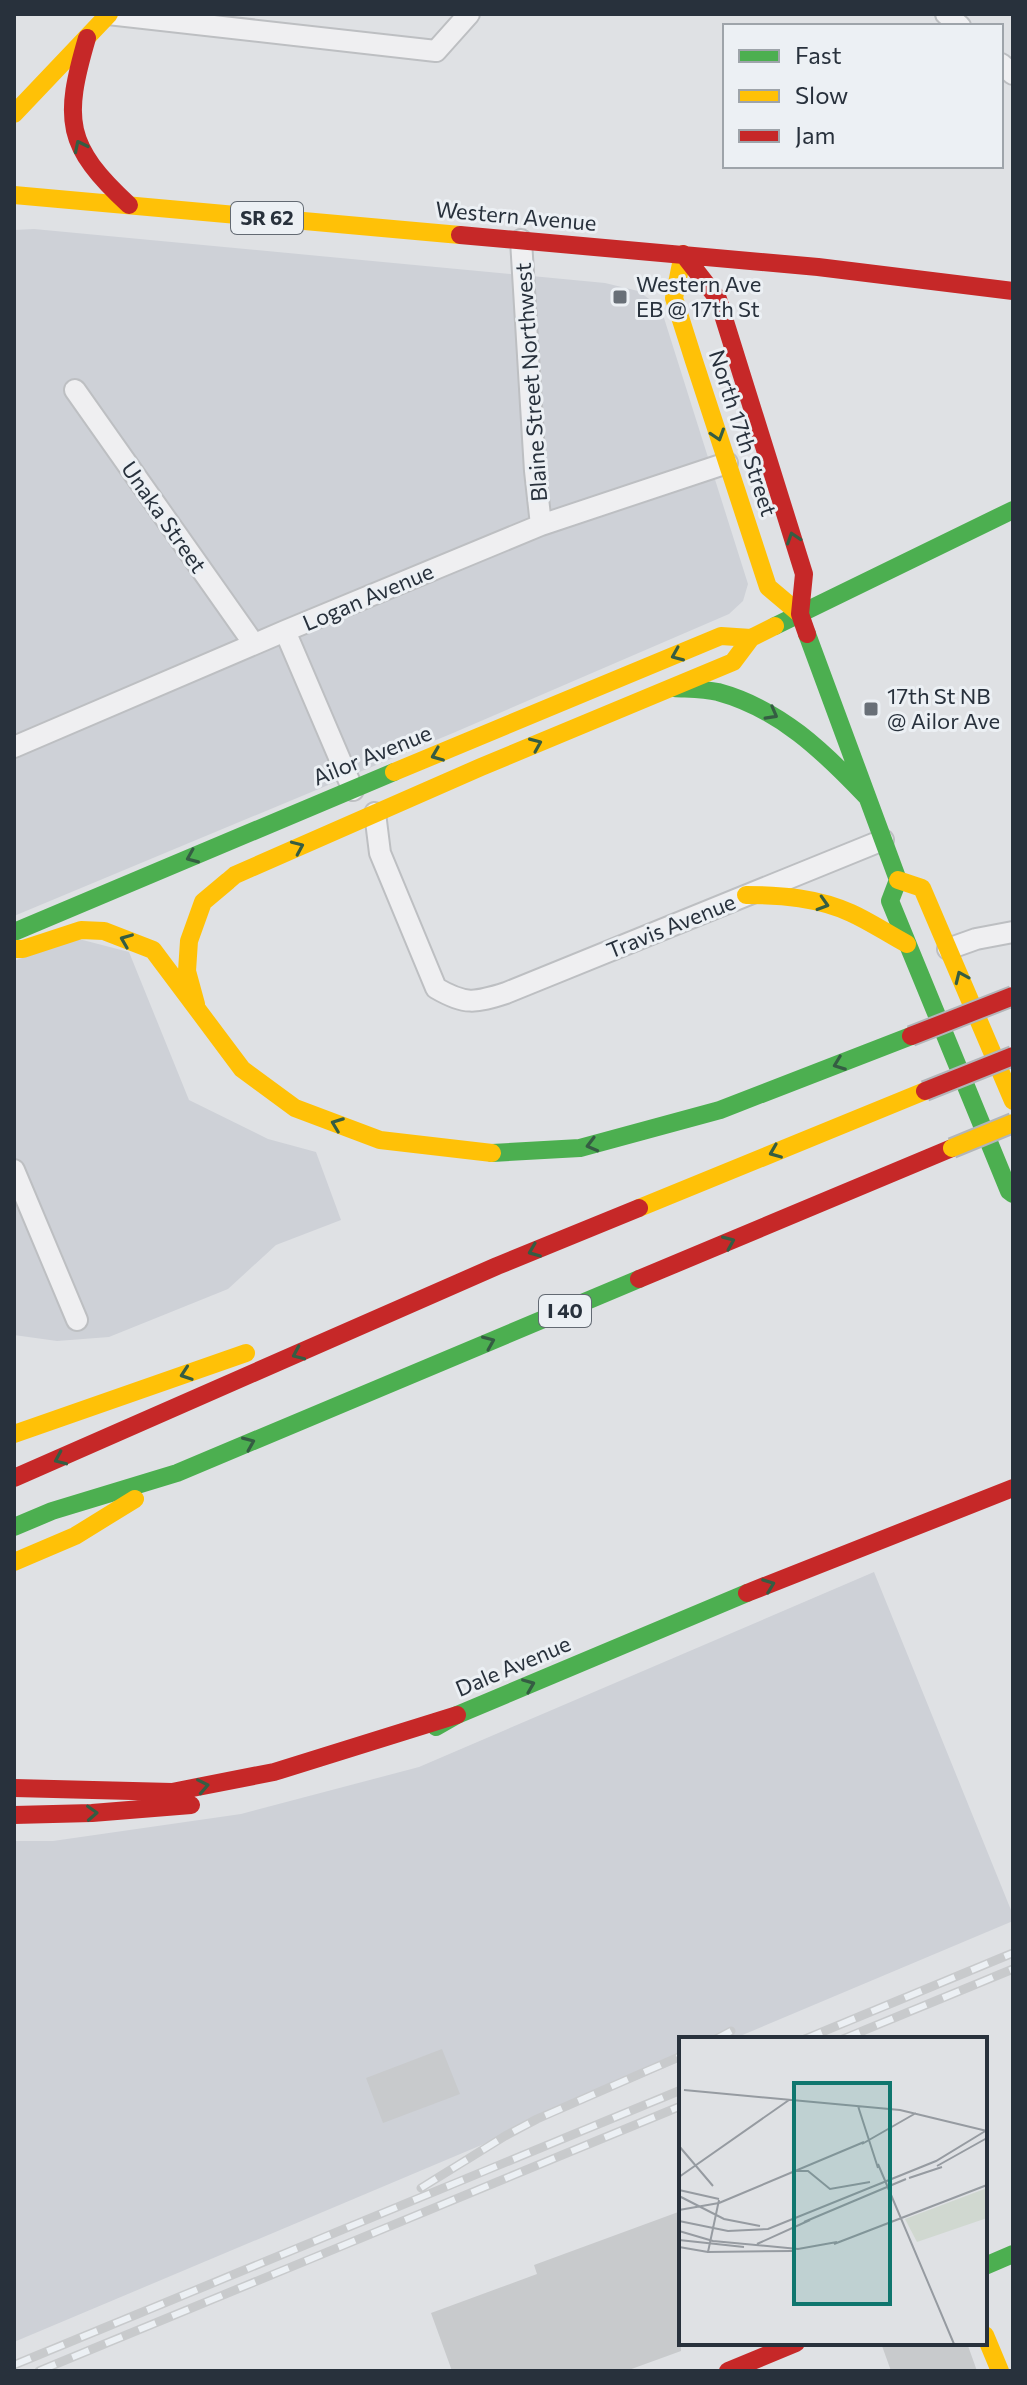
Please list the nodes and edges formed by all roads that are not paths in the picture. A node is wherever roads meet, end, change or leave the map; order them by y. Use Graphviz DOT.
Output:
graph roads {
  1 [pos="109,14"];
  2 [pos="469,14"];
  3 [pos="87,38"];
  4 [pos="14,114"];
  5 [pos="14,195"];
  6 [pos="129,205"];
  7 [pos="521,240"];
  8 [pos="683,254"];
  9 [pos="1013,291"];
  10 [pos="75,390"];
  11 [pos="727,463"];
  12 [pos="1013,510"];
  13 [pos="541,525"];
  14 [pos="800,614"];
  15 [pos="285,631"];
  16 [pos="751,638"];
  17 [pos="254,644"];
  18 [pos="670,688"];
  19 [pos="14,747"];
  20 [pos="353,790"];
  21 [pos="866,796"];
  22 [pos="375,813"];
  23 [pos="883,840"];
  24 [pos="898,880"];
  25 [pos="746,895"];
  26 [pos="14,932"];
  27 [pos="1013,932"];
  28 [pos="907,944"];
  29 [pos="14,949"];
  30 [pos="948,949"];
  31 [pos="1013,996"];
  32 [pos="199,1013"];
  33 [pos="1013,1056"];
  34 [pos="1013,1101"];
  35 [pos="1013,1123"];
  36 [pos="14,1170"];
  37 [pos="1013,1194"];
  38 [pos="497,1266"];
  39 [pos="77,1320"];
  40 [pos="286,1340"];
  41 [pos="256,1350"];
  42 [pos="14,1434"];
  43 [pos="177,1473"];
  44 [pos="14,1478"];
  45 [pos="1013,1488"];
  46 [pos="14,1527"];
  47 [pos="14,1562"];
  48 [pos="457,1715"];
  49 [pos="14,1788"];
  50 [pos="14,1815"];
  51 [pos="1013,2254"];
  52 [pos="987,2265"];
  53 [pos="987,2340"];
  54 [pos="791,2345"];
  55 [pos="728,2371"];
  56 [pos="1000,2371"];
  1 -- 2 [label="street"];
  1 -- 3 [label="main road"];
  3 -- 4 [label="main road"];
  6 -- 3 [label="main road, one-way"];
  5 -- 6 [label="main road, Western Avenue / SR 62"];
  6 -- 7 [label="main road, Western Avenue / SR 62"];
  7 -- 8 [label="main road, Western Avenue / SR 62"];
  7 -- 13 [label="street, Blaine Street Northwest"];
  8 -- 9 [label="main road, Western Avenue / SR 62"];
  8 -- 11 [label="main road, North 17th Street, one-way"];
  14 -- 8 [label="main road, North 17th Street, one-way"];
  10 -- 17 [label="street, Unaka Street"];
  11 -- 13 [label="street, Logan Avenue"];
  11 -- 14 [label="main road, North 17th Street"];
  12 -- 14 [label="main road, Ailor Avenue"];
  13 -- 15 [label="street, Logan Avenue"];
  14 -- 16 [label="main road, Ailor Avenue"];
  14 -- 21 [label="main road, North 17th Street"];
  15 -- 17 [label="street, Logan Avenue"];
  15 -- 20 [label="street"];
  16 -- 18 [label="main road, Ailor Avenue"];
  16 -- 20 [label="main road, Ailor Avenue, one-way"];
  17 -- 19 [label="street, Logan Avenue"];
  18 -- 21 [label="main road, one-way"];
  22 -- 18 [label="main road, Ailor Avenue, one-way"];
  20 -- 26 [label="main road, Ailor Avenue, one-way"];
  21 -- 23 [label="main road, North 17th Street"];
  22 -- 25 [label="street, Travis Avenue"];
  32 -- 22 [label="main road, Ailor Avenue, one-way"];
  23 -- 24 [label="main road, North 17th Street"];
  23 -- 25 [label="street, Travis Avenue"];
  24 -- 28 [label="main road, North 17th Street"];
  24 -- 30 [label="main road"];
  25 -- 28 [label="main road, one-way"];
  27 -- 30 [label="street"];
  28 -- 37 [label="main road, North 17th Street"];
  32 -- 29 [label="main road, one-way"];
  34 -- 30 [label="main road, one-way"];
  31 -- 32 [label="main road, one-way, bridge"];
  33 -- 38 [label="main road, one-way, bridge"];
  43 -- 35 [label="main road, I 40, one-way, bridge"];
  36 -- 39 [label="street"];
  38 -- 40 [label="main road"];
  38 -- 44 [label="main road, one-way"];
  41 -- 42 [label="main road, one-way"];
  43 -- 46 [label="main road, I 40"];
  43 -- 47 [label="main road"];
  48 -- 45 [label="main road, Dale Avenue, one-way"];
  49 -- 48 [label="main road, one-way"];
  50 -- 48 [label="main road, Dale Avenue, one-way"];
  51 -- 52 [label="main road"];
  53 -- 56 [label="main road"];
  54 -- 55 [label="main road"];
}
